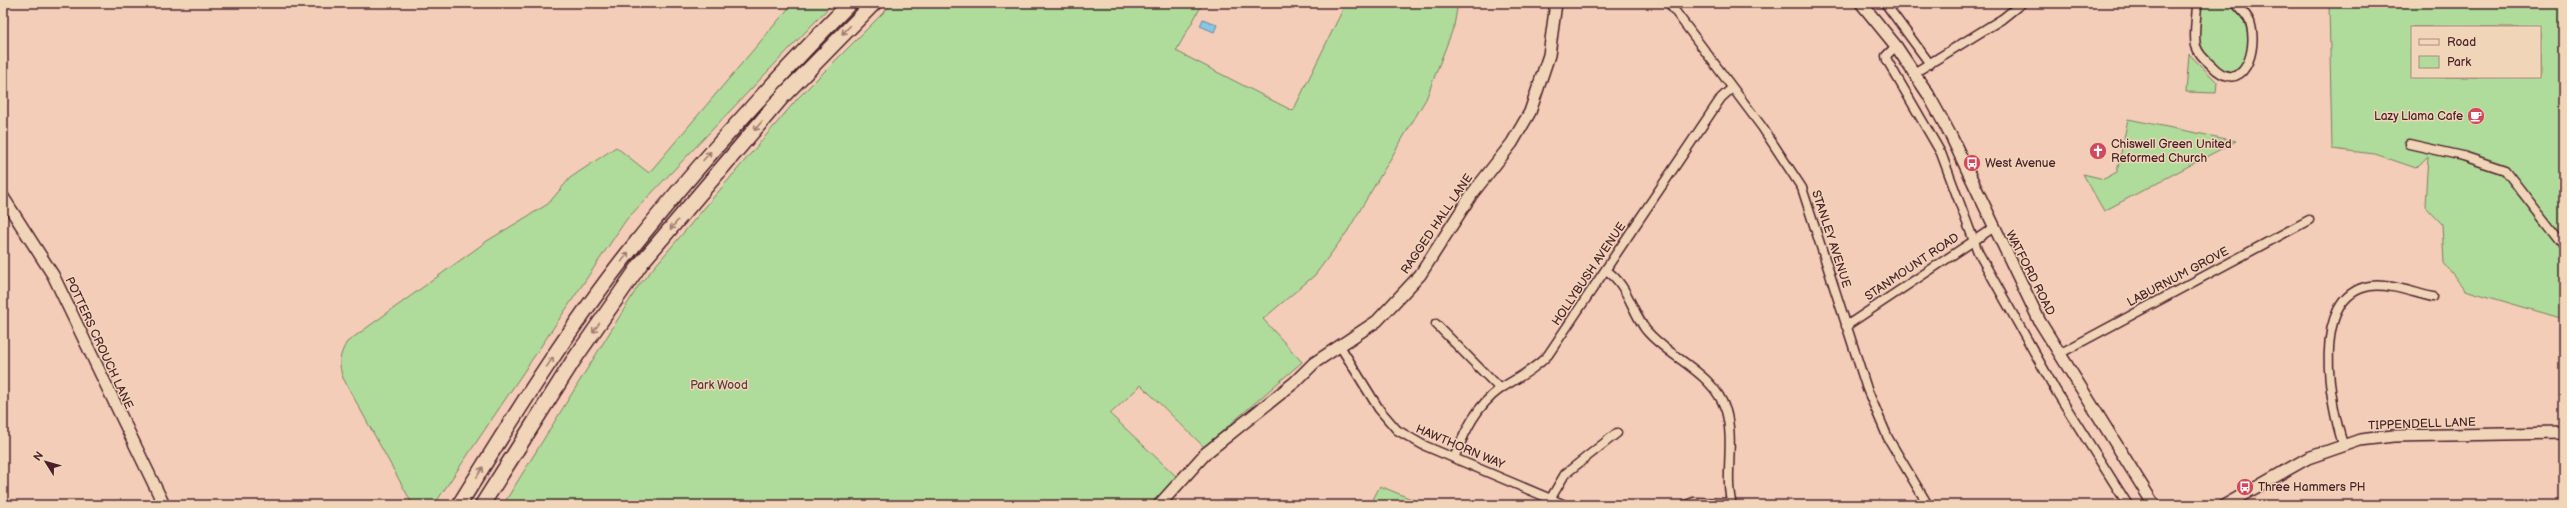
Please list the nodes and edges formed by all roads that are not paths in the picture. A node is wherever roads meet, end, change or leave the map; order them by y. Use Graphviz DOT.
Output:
graph roads {
  1 [pos="850,3"];
  2 [pos="874,3"];
  3 [pos="1556,3"];
  4 [pos="1670,3"];
  5 [pos="1861,3"];
  6 [pos="1885,3"];
  7 [pos="2022,3"];
  8 [pos="2197,3"];
  9 [pos="2235,3"];
  10 [pos="1896,46"];
  11 [pos="1930,64"];
  12 [pos="1914,73"];
  13 [pos="1732,88"];
  14 [pos="2409,144"];
  15 [pos="3,196"];
  16 [pos="2309,220"];
  17 [pos="1993,228"];
  18 [pos="1974,239"];
  19 [pos="2564,246"];
  20 [pos="1606,270"];
  21 [pos="2433,297"];
  22 [pos="1436,324"];
  23 [pos="1846,326"];
  24 [pos="1340,346"];
  25 [pos="2059,354"];
  26 [pos="1500,389"];
  27 [pos="1616,433"];
  28 [pos="2564,433"];
  29 [pos="2343,444"];
  30 [pos="1454,458"];
  31 [pos="1551,498"];
  32 [pos="1732,504"];
  33 [pos="164,505"];
  34 [pos="459,505"];
  35 [pos="482,505"];
  36 [pos="1159,505"];
  37 [pos="1564,505"];
  38 [pos="1686,505"];
  39 [pos="1928,505"];
  40 [pos="2128,505"];
  41 [pos="2154,505"];
  42 [pos="2225,505"];
  34 -- 1 [label="highway, one-way"];
  2 -- 35 [label="highway, one-way"];
  3 -- 24 [label="street, RAGGED HALL LANE"];
  4 -- 13 [label="street, STANLEY AVENUE"];
  5 -- 10 [label="street, WATFORD ROAD"];
  6 -- 11 [label="street"];
  7 -- 11 [label="street"];
  8 -- 9 [label="street"];
  10 -- 12 [label="street, WATFORD ROAD"];
  10 -- 18 [label="street"];
  11 -- 12 [label="street"];
  12 -- 17 [label="street, WATFORD ROAD"];
  13 -- 20 [label="street, HOLLYBUSH AVENUE"];
  13 -- 23 [label="street, STANLEY AVENUE"];
  14 -- 19 [label="street"];
  15 -- 33 [label="street, POTTERS CROUCH LANE"];
  16 -- 25 [label="street, LABURNUM GROVE"];
  17 -- 18 [label="street, STANMOUNT ROAD"];
  17 -- 25 [label="street, WATFORD ROAD"];
  18 -- 23 [label="street, STANMOUNT ROAD"];
  18 -- 40 [label="street"];
  20 -- 26 [label="street, HOLLYBUSH AVENUE"];
  20 -- 32 [label="street"];
  21 -- 29 [label="street"];
  22 -- 26 [label="street"];
  23 -- 39 [label="street, STANLEY AVENUE"];
  24 -- 30 [label="street, HAWTHORN WAY"];
  24 -- 36 [label="street, RAGGED HALL LANE"];
  25 -- 41 [label="street, WATFORD ROAD"];
  26 -- 30 [label="street, HOLLYBUSH AVENUE"];
  27 -- 31 [label="street"];
  28 -- 29 [label="street, TIPPENDELL LANE"];
  29 -- 42 [label="street, TIPPENDELL LANE"];
  30 -- 31 [label="street, HAWTHORN WAY"];
  31 -- 37 [label="street, HAWTHORN WAY"];
  32 -- 38 [label="street"];
}
